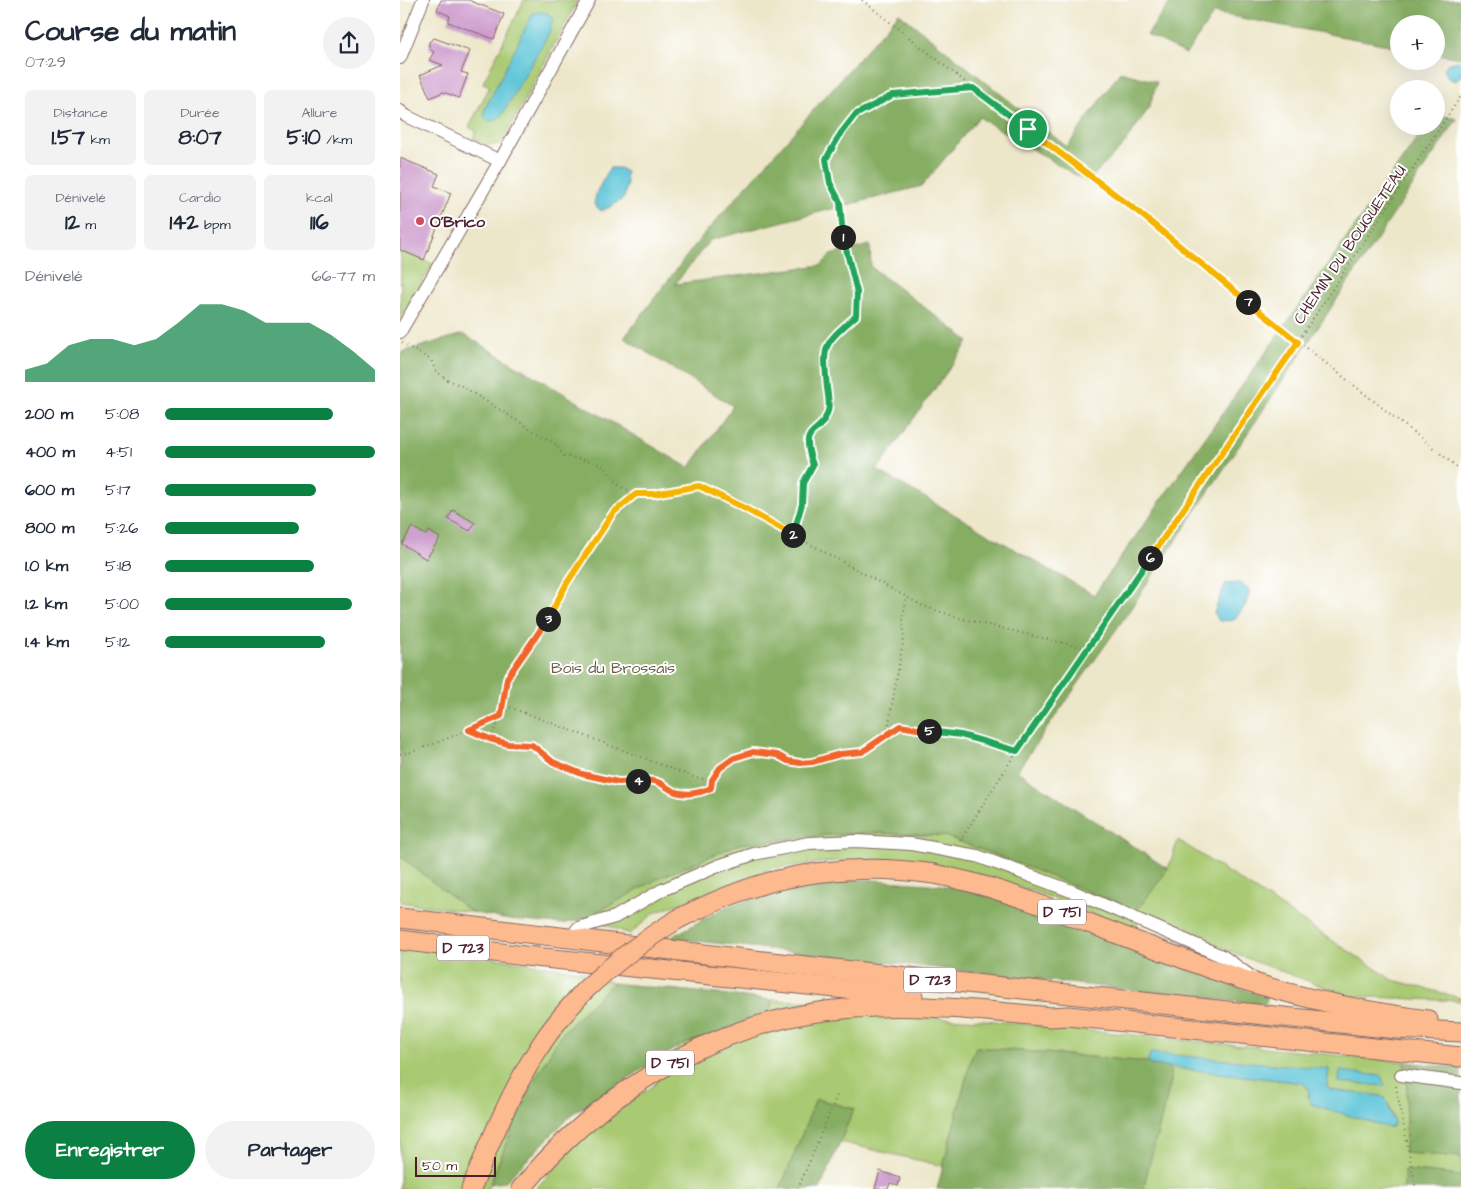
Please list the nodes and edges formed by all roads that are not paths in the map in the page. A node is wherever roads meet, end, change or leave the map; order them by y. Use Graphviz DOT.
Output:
graph roads {
  1 [pos="423,0"];
  2 [pos="589,0"];
  3 [pos="400,58"];
  4 [pos="400,111"];
  5 [pos="500,161"];
  6 [pos="400,332"];
  7 [pos="400,918"];
  8 [pos="570,939"];
  9 [pos="400,940"];
  10 [pos="1264,986"];
  11 [pos="1068,1016"];
  12 [pos="1461,1025"];
  13 [pos="1461,1032"];
  14 [pos="1461,1057"];
  15 [pos="1400,1075"];
  16 [pos="1461,1083"];
  17 [pos="471,1189"];
  18 [pos="521,1189"];
  1 -- 3 [label="street"];
  2 -- 5 [label="street"];
  4 -- 5 [label="street"];
  5 -- 6 [label="street"];
  7 -- 8 [label="highway, D 723"];
  8 -- 10 [label="street"];
  8 -- 13 [label="highway, D 723"];
  9 -- 11 [label="highway, D 723"];
  10 -- 12 [label="highway, D 751"];
  10 -- 17 [label="highway, D 751, bridge"];
  11 -- 14 [label="highway, D 723"];
  11 -- 18 [label="highway, D 751"];
  15 -- 16 [label="street"];
}
